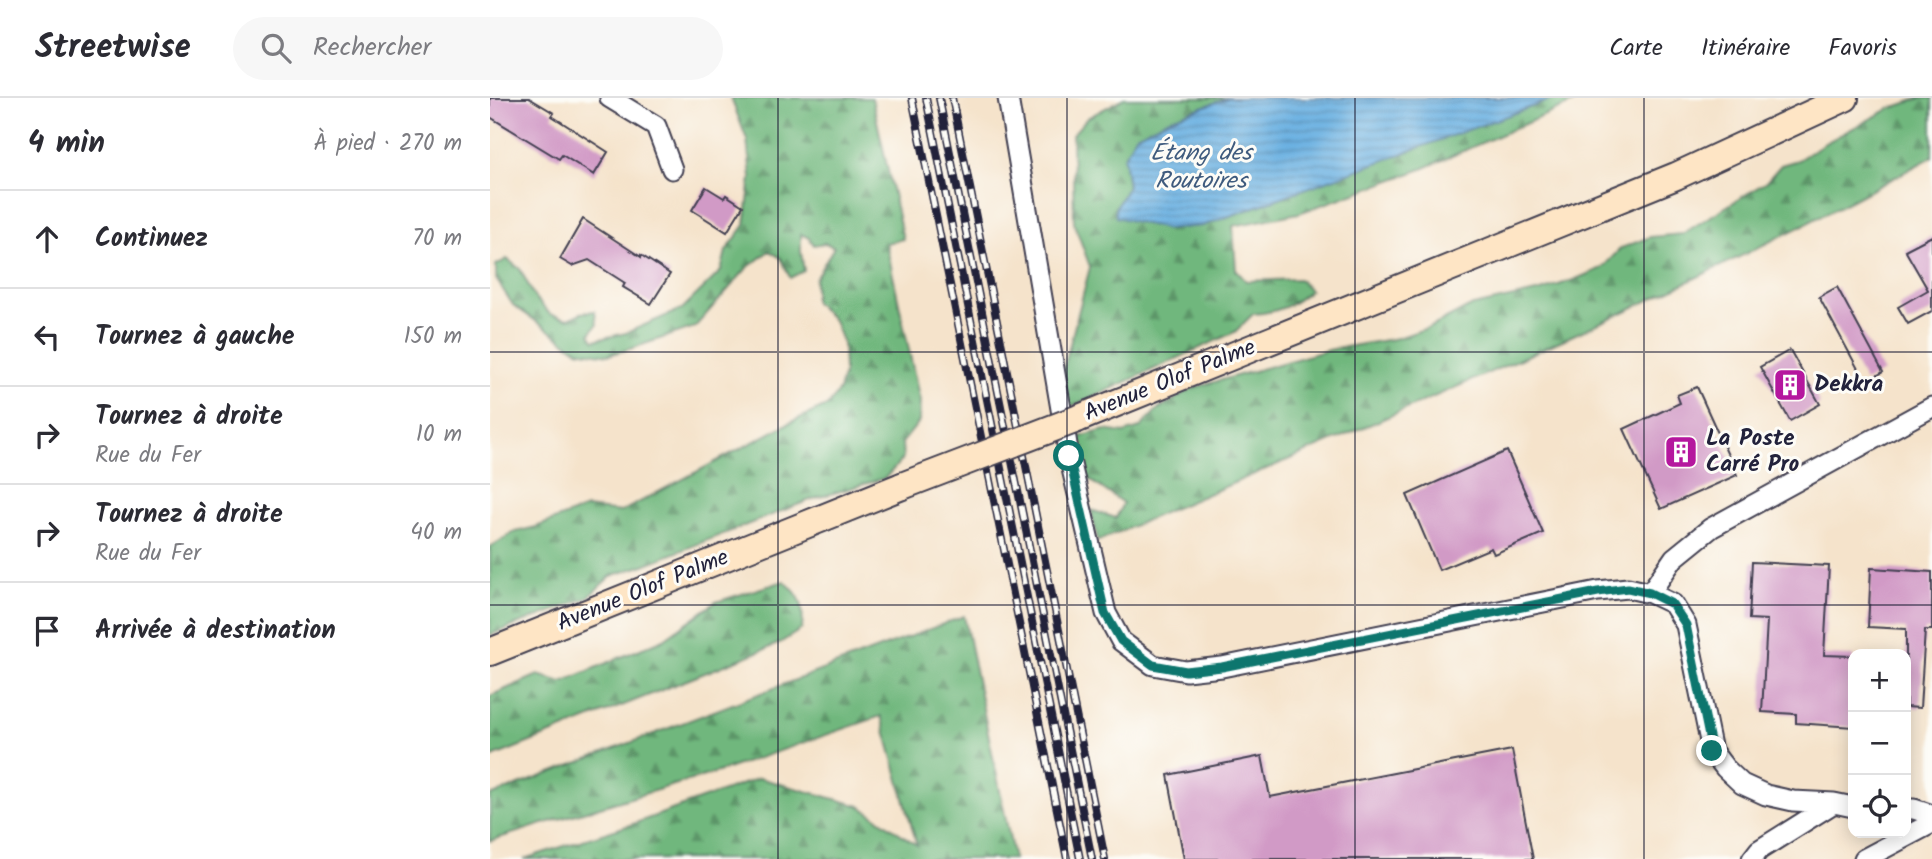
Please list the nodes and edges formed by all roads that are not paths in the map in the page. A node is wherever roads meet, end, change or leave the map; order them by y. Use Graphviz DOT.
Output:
graph roads {
  1 [pos="610,98"];
  2 [pos="1008,98"];
  3 [pos="1845,98"];
  4 [pos="672,169"];
  5 [pos="1932,407"];
  6 [pos="1650,593"];
  7 [pos="490,652"];
  8 [pos="1844,805"];
  9 [pos="1911,809"];
  10 [pos="1932,816"];
  11 [pos="1932,823"];
  12 [pos="1752,859"];
  13 [pos="1864,859"];
  1 -- 4 [label="street"];
  2 -- 6 [label="street"];
  3 -- 7 [label="main road, Avenue Olof Palme, bridge"];
  5 -- 6 [label="street"];
  6 -- 8 [label="street"];
  8 -- 12 [label="street"];
  9 -- 10 [label="street"];
  11 -- 13 [label="street"];
}
